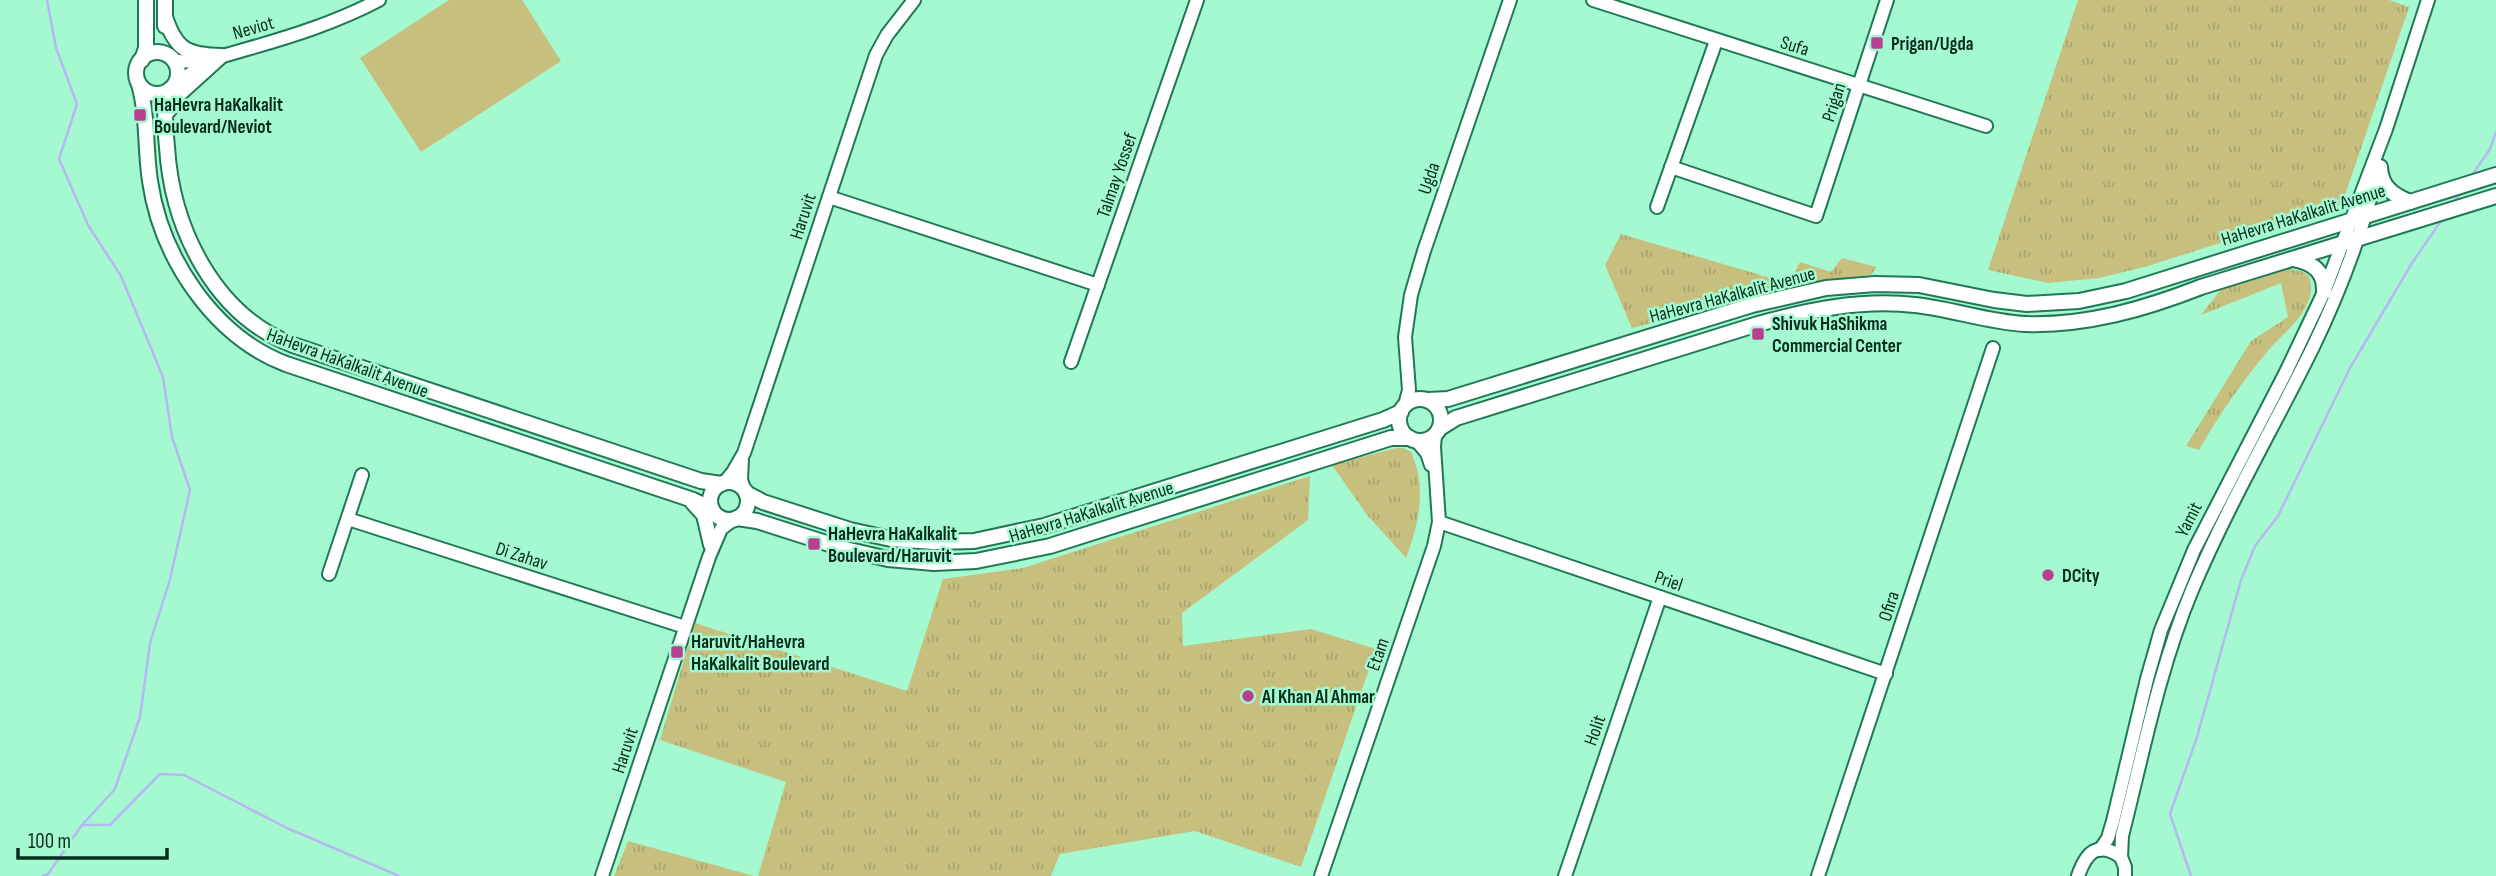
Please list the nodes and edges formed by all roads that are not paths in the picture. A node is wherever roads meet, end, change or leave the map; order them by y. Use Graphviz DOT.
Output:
graph roads {
  1 [pos="146,0"];
  2 [pos="165,0"];
  3 [pos="379,0"];
  4 [pos="914,0"];
  5 [pos="1197,0"];
  6 [pos="1510,0"];
  7 [pos="1593,0"];
  8 [pos="1886,0"];
  9 [pos="2428,0"];
  10 [pos="165,17"];
  11 [pos="1716,41"];
  12 [pos="170,57"];
  13 [pos="218,57"];
  14 [pos="142,60"];
  15 [pos="139,85"];
  16 [pos="1858,85"];
  17 [pos="173,86"];
  18 [pos="165,124"];
  19 [pos="1986,126"];
  20 [pos="2386,129"];
  21 [pos="1671,167"];
  22 [pos="2379,167"];
  23 [pos="2496,175"];
  24 [pos="2496,195"];
  25 [pos="829,197"];
  26 [pos="2410,202"];
  27 [pos="1657,207"];
  28 [pos="2359,217"];
  29 [pos="2351,241"];
  30 [pos="2292,259"];
  31 [pos="1098,285"];
  32 [pos="2324,292"];
  33 [pos="1993,348"];
  34 [pos="1071,362"];
  35 [pos="1408,373"];
  36 [pos="1424,400"];
  37 [pos="1403,408"];
  38 [pos="1437,431"];
  39 [pos="1413,439"];
  40 [pos="744,453"];
  41 [pos="362,475"];
  42 [pos="1437,482"];
  43 [pos="723,483"];
  44 [pos="745,491"];
  45 [pos="680,495"];
  46 [pos="713,511"];
  47 [pos="348,519"];
  48 [pos="735,519"];
  49 [pos="1439,522"];
  50 [pos="710,551"];
  51 [pos="329,574"];
  52 [pos="1660,597"];
  53 [pos="685,627"];
  54 [pos="1886,674"];
  55 [pos="2100,850"];
  56 [pos="2121,857"];
  57 [pos="602,876"];
  58 [pos="1321,876"];
  59 [pos="1565,876"];
  60 [pos="1818,876"];
  61 [pos="2078,876"];
  62 [pos="2125,876"];
  1 -- 14 [label="main road"];
  2 -- 10 [label="main road"];
  3 -- 13 [label="street, Neviot"];
  4 -- 25 [label="street, Haruvit"];
  5 -- 31 [label="street, Talmay Yossef"];
  6 -- 35 [label="street, Ugda"];
  7 -- 11 [label="street, Sufa"];
  8 -- 16 [label="street, Prigan"];
  9 -- 20 [label="street"];
  10 -- 12 [label="main road"];
  10 -- 13 [label="main road"];
  11 -- 16 [label="street, Sufa"];
  11 -- 21 [label="street"];
  12 -- 13 [label="street, Neviot"];
  12 -- 14 [label="main road"];
  12 -- 17 [label="main road"];
  13 -- 17 [label="street, Neviot"];
  13 -- 18 [label="main road"];
  14 -- 15 [label="main road"];
  15 -- 17 [label="main road"];
  15 -- 45 [label="main road, HaHevra HaKalkalit Avenue"];
  16 -- 19 [label="street, Sufa"];
  16 -- 21 [label="street, Prigan"];
  17 -- 18 [label="main road, HaHevra HaKalkalit Avenue"];
  18 -- 43 [label="main road, HaHevra HaKalkalit Avenue"];
  20 -- 22 [label="street"];
  20 -- 28 [label="street"];
  21 -- 27 [label="street"];
  22 -- 26 [label="main road"];
  22 -- 28 [label="street"];
  23 -- 26 [label="main road, HaHevra HaKalkalit Avenue"];
  24 -- 29 [label="main road, HaHevra HaKalkalit Avenue"];
  25 -- 31 [label="street"];
  25 -- 40 [label="street, Haruvit"];
  26 -- 28 [label="main road, HaHevra HaKalkalit Avenue"];
  28 -- 29 [label="street"];
  28 -- 36 [label="main road, HaHevra HaKalkalit Avenue"];
  29 -- 30 [label="main road, HaHevra HaKalkalit Avenue"];
  29 -- 32 [label="street, Yamit"];
  29 -- 56 [label="street, Yamit"];
  30 -- 32 [label="main road"];
  30 -- 38 [label="main road, HaHevra HaKalkalit Avenue"];
  31 -- 34 [label="street, Talmay Yossef"];
  32 -- 55 [label="street, Yamit"];
  33 -- 54 [label="street, Ofira"];
  35 -- 36 [label="street, Ugda"];
  35 -- 37 [label="street, Ugda"];
  36 -- 37 [label="main road"];
  36 -- 38 [label="main road"];
  37 -- 39 [label="main road"];
  37 -- 44 [label="main road, HaHevra HaKalkalit Avenue"];
  38 -- 39 [label="main road"];
  38 -- 42 [label="street, Etam"];
  39 -- 42 [label="street, Etam"];
  39 -- 48 [label="main road, HaHevra HaKalkalit Avenue"];
  40 -- 43 [label="street, Haruvit"];
  40 -- 44 [label="street, Haruvit"];
  41 -- 47 [label="street"];
  42 -- 49 [label="street, Etam"];
  43 -- 44 [label="main road"];
  43 -- 46 [label="main road"];
  44 -- 48 [label="main road"];
  45 -- 46 [label="main road, HaHevra HaKalkalit Avenue"];
  45 -- 50 [label="main road"];
  46 -- 48 [label="main road"];
  46 -- 50 [label="street, Haruvit"];
  47 -- 51 [label="street"];
  47 -- 53 [label="street, Di Zahav"];
  48 -- 50 [label="street, Haruvit"];
  49 -- 52 [label="street, Priel"];
  49 -- 58 [label="street, Etam"];
  50 -- 53 [label="street, Haruvit"];
  52 -- 54 [label="street, Priel"];
  52 -- 59 [label="street, Holit"];
  53 -- 57 [label="street, Haruvit"];
  54 -- 60 [label="street, Ofira"];
  55 -- 56 [label="street"];
  55 -- 61 [label="street, Yamit"];
  56 -- 62 [label="street, Yamit"];
}
